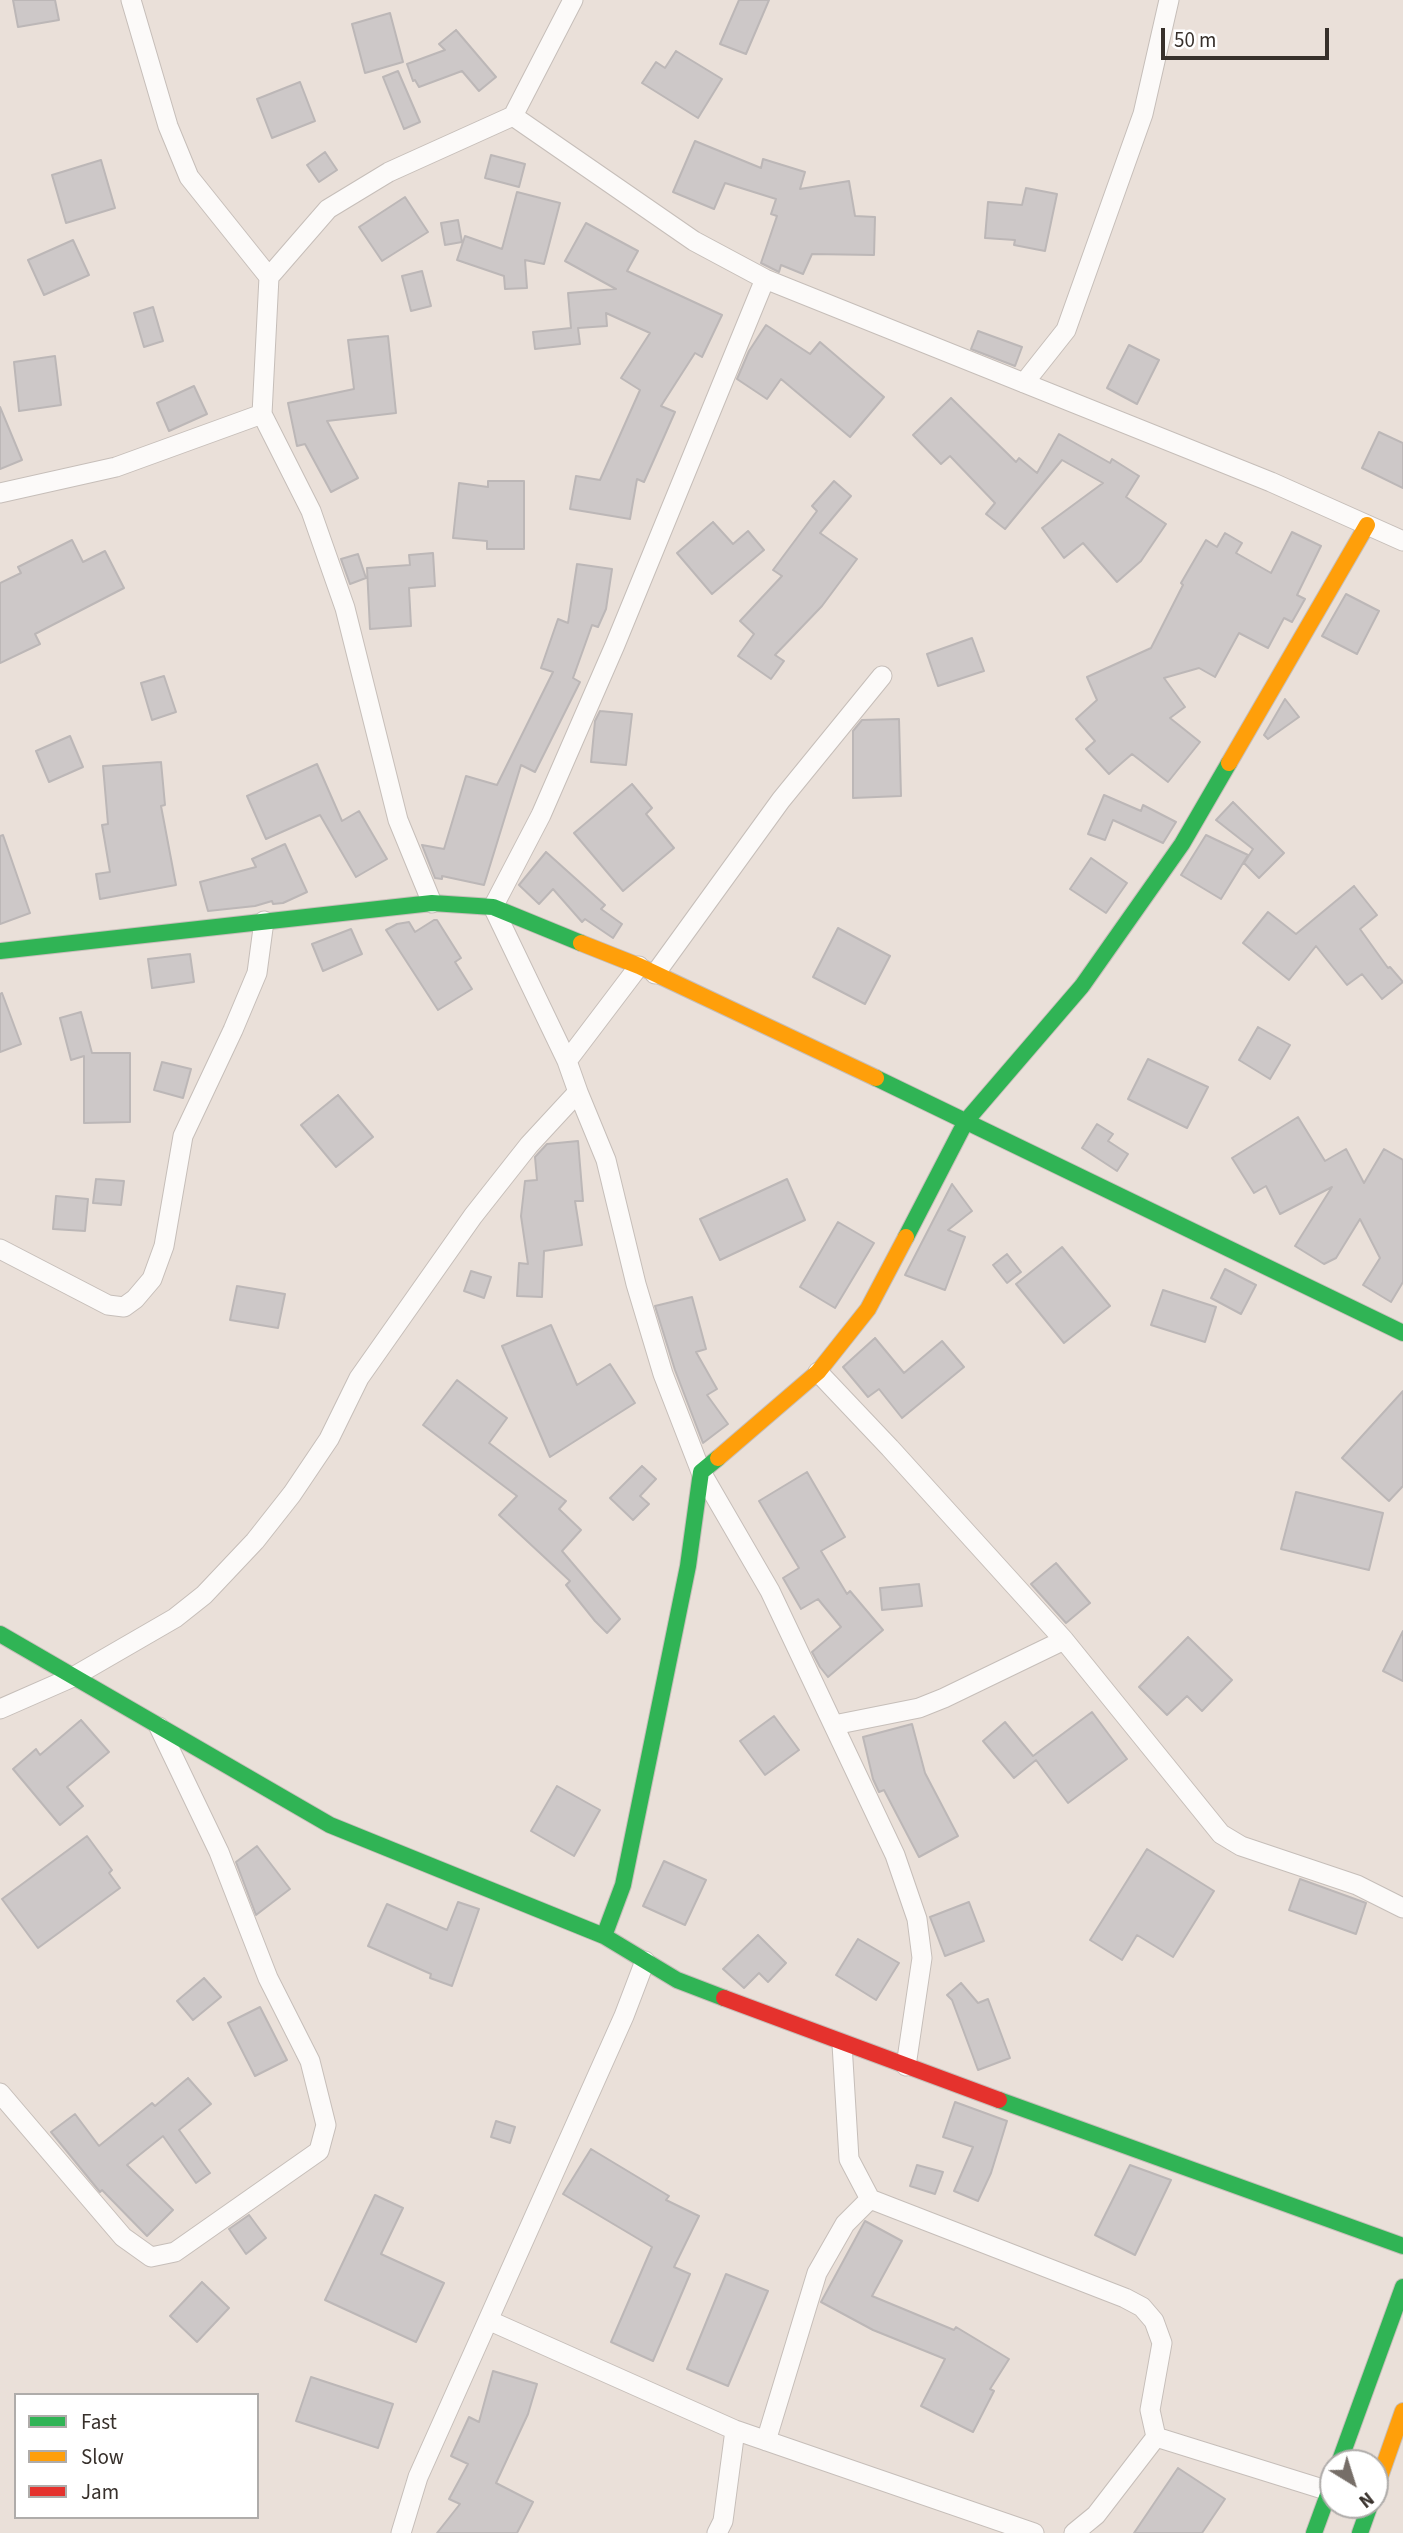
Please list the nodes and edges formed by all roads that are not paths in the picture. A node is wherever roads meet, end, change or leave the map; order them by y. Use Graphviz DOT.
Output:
graph roads {
  1 [pos="131,0"];
  2 [pos="573,0"];
  3 [pos="1169,0"];
  4 [pos="513,116"];
  5 [pos="269,277"];
  6 [pos="765,279"];
  7 [pos="1024,383"];
  8 [pos="262,414"];
  9 [pos="0,494"];
  10 [pos="1367,525"];
  11 [pos="1403,541"];
  12 [pos="883,676"];
  13 [pos="432,902"];
  14 [pos="493,907"];
  15 [pos="264,921"];
  16 [pos="0,951"];
  17 [pos="647,970"];
  18 [pos="567,1061"];
  19 [pos="578,1092"];
  20 [pos="966,1121"];
  21 [pos="0,1248"];
  22 [pos="1403,1333"];
  23 [pos="818,1372"];
  24 [pos="701,1472"];
  25 [pos="0,1634"];
  26 [pos="1064,1640"];
  27 [pos="73,1676"];
  28 [pos="0,1709"];
  29 [pos="834,1725"];
  30 [pos="159,1727"];
  31 [pos="1403,1908"];
  32 [pos="604,1936"];
  33 [pos="645,1961"];
  34 [pos="842,2044"];
  35 [pos="906,2066"];
  36 [pos="0,2093"];
  37 [pos="870,2199"];
  38 [pos="1403,2246"];
  39 [pos="1403,2287"];
  40 [pos="488,2320"];
  41 [pos="1403,2411"];
  42 [pos="736,2430"];
  43 [pos="1156,2437"];
  44 [pos="766,2441"];
  45 [pos="1344,2449"];
  46 [pos="1389,2451"];
  47 [pos="1319,2483"];
  48 [pos="401,2533"];
  49 [pos="717,2533"];
  50 [pos="1034,2533"];
  51 [pos="1074,2533"];
  1 -- 5 [label="street"];
  2 -- 4 [label="street"];
  3 -- 7 [label="street"];
  4 -- 5 [label="street"];
  4 -- 6 [label="street"];
  5 -- 8 [label="street"];
  6 -- 7 [label="street"];
  6 -- 14 [label="street"];
  7 -- 10 [label="street"];
  8 -- 9 [label="street"];
  8 -- 13 [label="street"];
  10 -- 11 [label="street"];
  10 -- 20 [label="main road"];
  12 -- 17 [label="street"];
  13 -- 14 [label="main road"];
  13 -- 15 [label="main road"];
  14 -- 17 [label="main road"];
  14 -- 18 [label="street"];
  15 -- 16 [label="main road"];
  15 -- 21 [label="street"];
  17 -- 18 [label="street"];
  17 -- 20 [label="main road"];
  18 -- 19 [label="street"];
  19 -- 24 [label="street"];
  19 -- 27 [label="street"];
  20 -- 22 [label="main road"];
  20 -- 23 [label="main road"];
  23 -- 24 [label="main road"];
  23 -- 26 [label="street"];
  24 -- 29 [label="street"];
  24 -- 32 [label="main road"];
  25 -- 27 [label="main road"];
  26 -- 29 [label="street"];
  26 -- 31 [label="street"];
  27 -- 28 [label="street"];
  27 -- 30 [label="main road"];
  29 -- 35 [label="street"];
  30 -- 32 [label="main road"];
  30 -- 36 [label="street"];
  32 -- 33 [label="main road"];
  33 -- 34 [label="main road"];
  33 -- 40 [label="street"];
  34 -- 35 [label="main road"];
  34 -- 37 [label="street"];
  35 -- 38 [label="main road"];
  37 -- 43 [label="street"];
  37 -- 44 [label="street"];
  39 -- 45 [label="main road"];
  40 -- 42 [label="street"];
  40 -- 48 [label="street"];
  41 -- 46 [label="main road"];
  42 -- 44 [label="street"];
  42 -- 49 [label="street"];
  43 -- 47 [label="street"];
  43 -- 51 [label="street"];
  44 -- 50 [label="street"];
}
